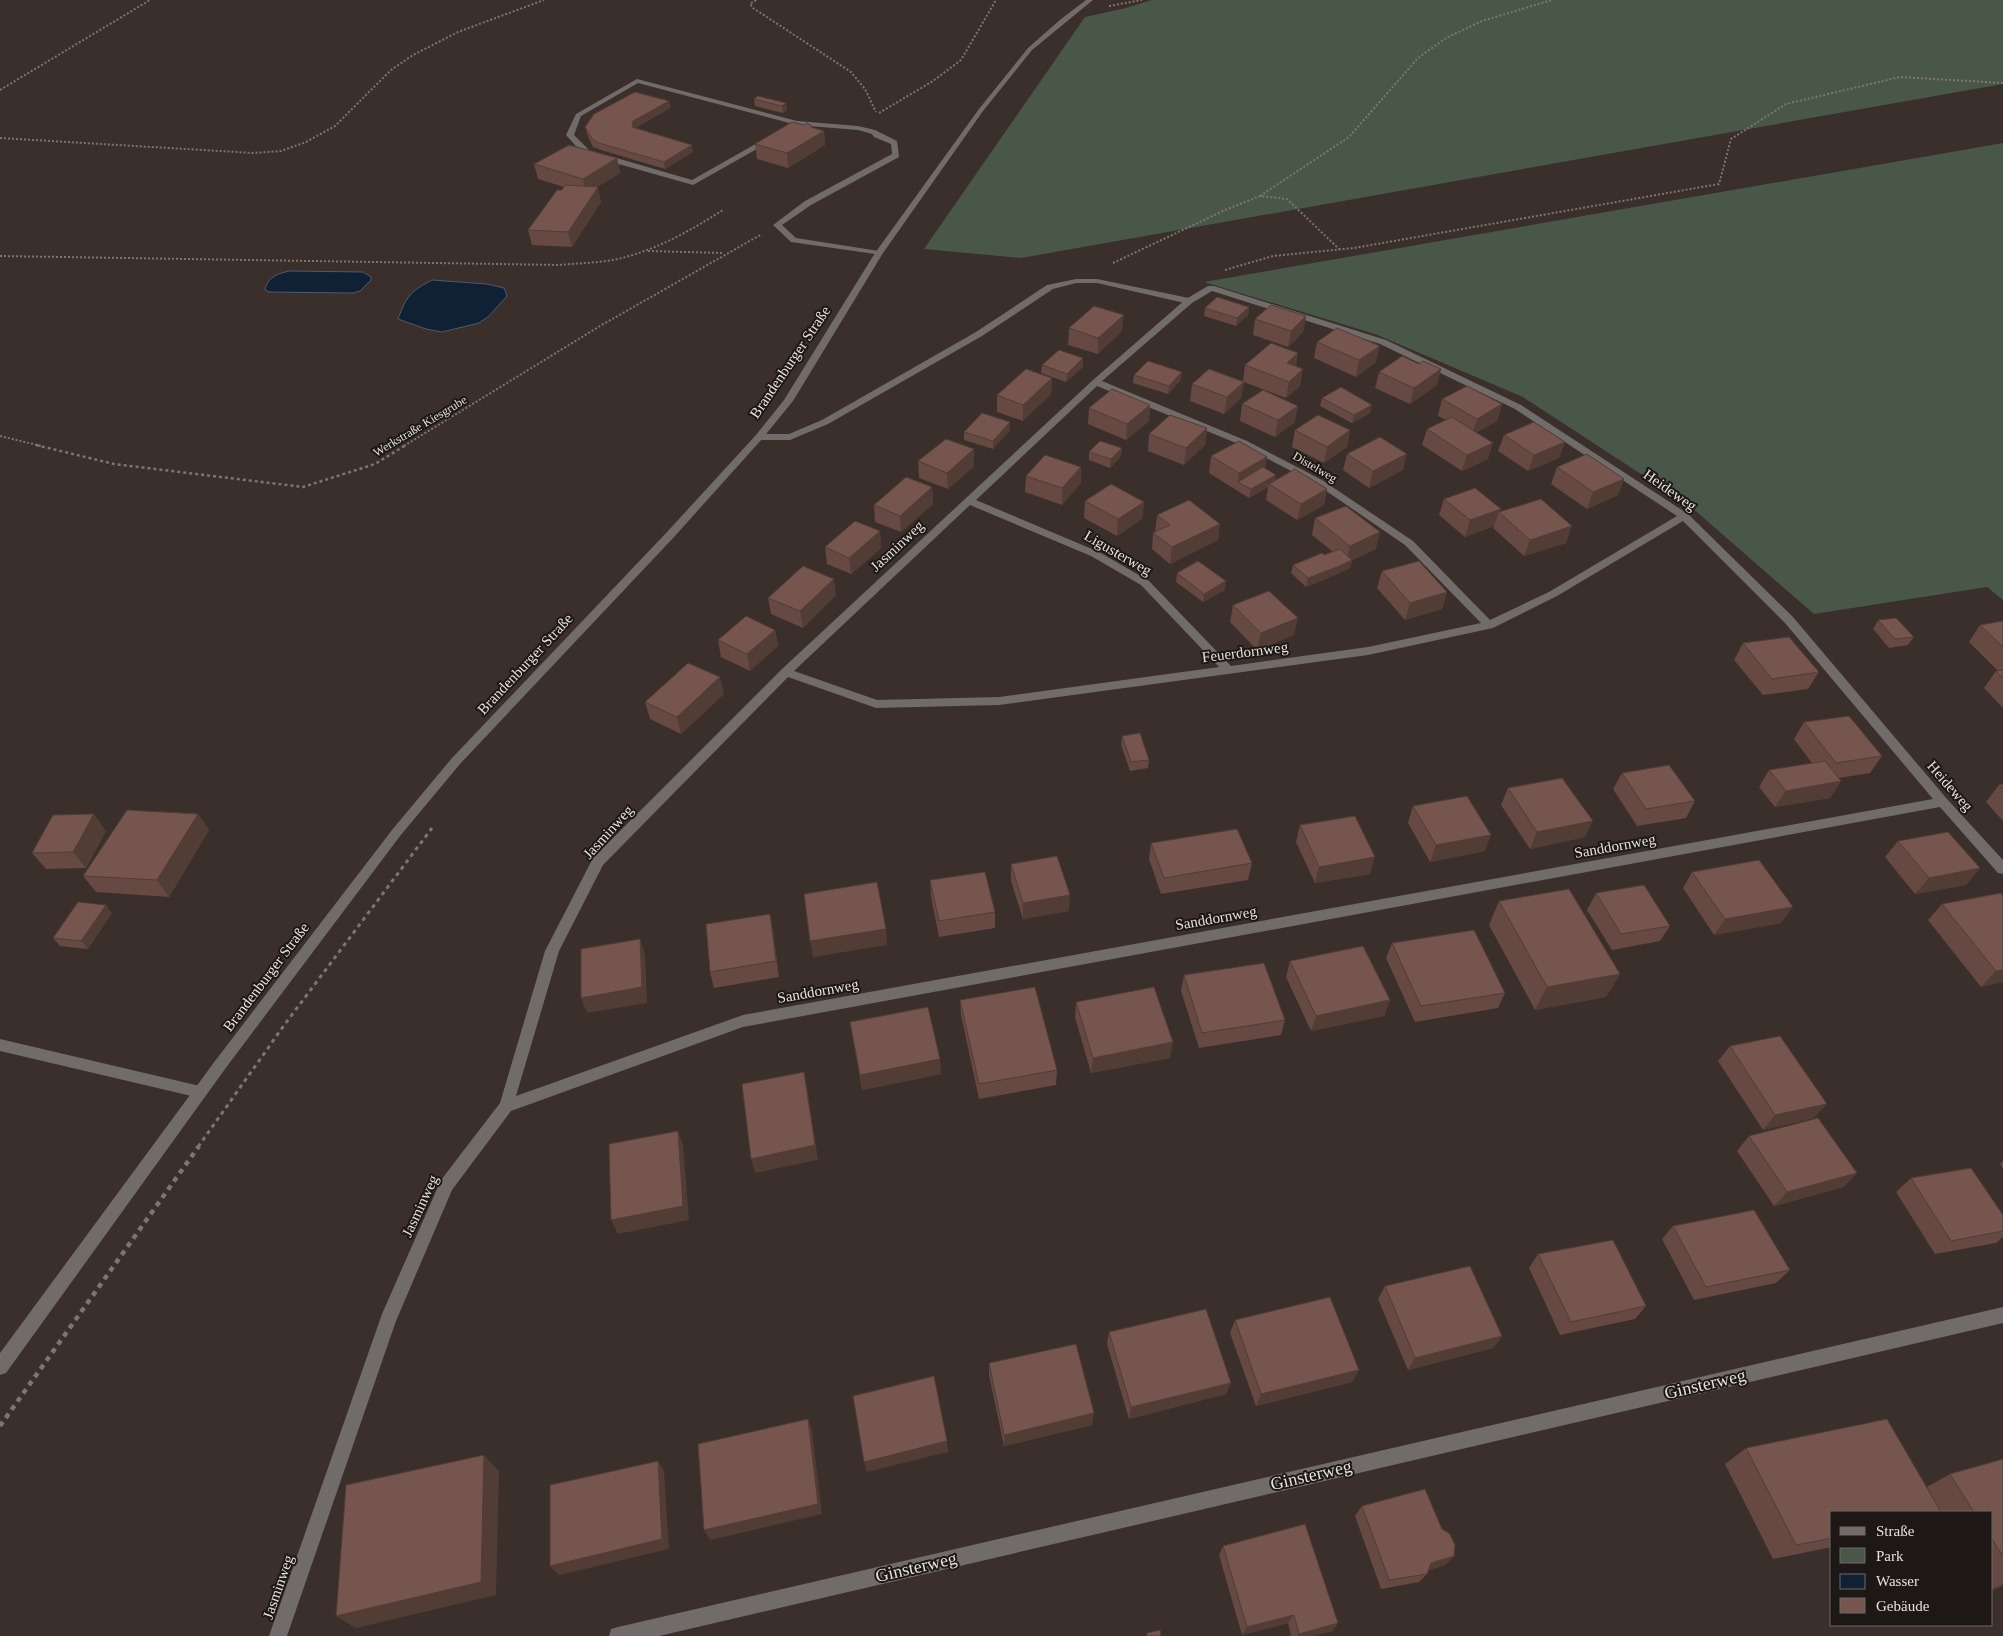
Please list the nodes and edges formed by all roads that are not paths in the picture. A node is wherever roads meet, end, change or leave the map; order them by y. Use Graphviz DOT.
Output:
graph roads {
  1 [pos="1090,0"];
  2 [pos="797,124"];
  3 [pos="789,128"];
  4 [pos="780,133"];
  5 [pos="879,254"];
  6 [pos="1211,288"];
  7 [pos="1189,301"];
  8 [pos="1096,382"];
  9 [pos="759,437"];
  10 [pos="969,501"];
  11 [pos="1684,516"];
  12 [pos="1489,625"];
  13 [pos="1227,669"];
  14 [pos="786,672"];
  15 [pos="1943,802"];
  16 [pos="2003,869"];
  17 [pos="0,1045"];
  18 [pos="200,1092"];
  19 [pos="506,1106"];
  20 [pos="2003,1314"];
  21 [pos="0,1367"];
  22 [pos="278,1636"];
  23 [pos="618,1636"];
  1 -- 5 [label="street, Brandenburger Straße"];
  2 -- 3 [label="street"];
  2 -- 4 [label="street"];
  2 -- 5 [label="street"];
  5 -- 9 [label="street, Brandenburger Straße"];
  6 -- 7 [label="street, Jasminweg"];
  6 -- 11 [label="street, Heideweg"];
  7 -- 8 [label="street, Jasminweg"];
  7 -- 9 [label="street"];
  8 -- 10 [label="street, Jasminweg"];
  8 -- 12 [label="street, Distelweg"];
  9 -- 18 [label="street, Brandenburger Straße"];
  10 -- 13 [label="street, Ligusterweg"];
  10 -- 14 [label="street, Jasminweg"];
  11 -- 12 [label="street, Feuerdornweg"];
  11 -- 15 [label="street, Heideweg"];
  12 -- 13 [label="street, Feuerdornweg"];
  13 -- 14 [label="street, Feuerdornweg"];
  14 -- 19 [label="street, Jasminweg"];
  15 -- 16 [label="street, Heideweg"];
  15 -- 19 [label="street, Sanddornweg"];
  17 -- 18 [label="street"];
  18 -- 21 [label="street, Brandenburger Straße"];
  19 -- 22 [label="street, Jasminweg"];
  20 -- 23 [label="street, Ginsterweg"];
}
